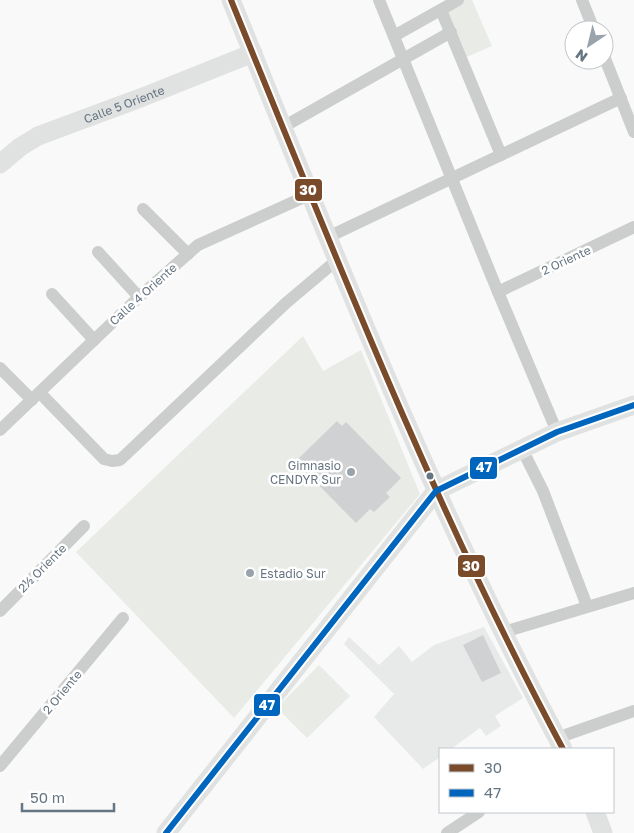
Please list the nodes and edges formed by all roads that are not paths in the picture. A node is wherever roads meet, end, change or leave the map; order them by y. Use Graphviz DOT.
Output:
graph roads {
  1 [pos="231,0"];
  2 [pos="378,0"];
  3 [pos="458,0"];
  4 [pos="582,0"];
  5 [pos="440,10"];
  6 [pos="590,20"];
  7 [pos="451,32"];
  8 [pos="394,36"];
  9 [pos="253,52"];
  10 [pos="403,60"];
  11 [pos="610,70"];
  12 [pos="621,98"];
  13 [pos="283,127"];
  14 [pos="634,132"];
  15 [pos="501,155"];
  16 [pos="0,164"];
  17 [pos="452,178"];
  18 [pos="310,194"];
  19 [pos="143,209"];
  20 [pos="634,228"];
  21 [pos="328,237"];
  22 [pos="98,252"];
  23 [pos="188,254"];
  24 [pos="337,260"];
  25 [pos="498,292"];
  26 [pos="52,294"];
  27 [pos="139,297"];
  28 [pos="94,340"];
  29 [pos="0,368"];
  30 [pos="36,396"];
  31 [pos="634,406"];
  32 [pos="0,430"];
  33 [pos="557,432"];
  34 [pos="522,449"];
  35 [pos="436,491"];
  36 [pos="84,526"];
  37 [pos="634,593"];
  38 [pos="587,606"];
  39 [pos="0,611"];
  40 [pos="123,618"];
  41 [pos="504,632"];
  42 [pos="634,711"];
  43 [pos="560,744"];
  44 [pos="0,766"];
  45 [pos="477,813"];
  46 [pos="595,813"];
  47 [pos="166,833"];
  48 [pos="447,833"];
  49 [pos="603,833"];
  1 -- 9 [label="main road"];
  2 -- 8 [label="street"];
  3 -- 5 [label="street"];
  4 -- 6 [label="street"];
  5 -- 7 [label="street"];
  5 -- 8 [label="street"];
  7 -- 10 [label="street"];
  7 -- 15 [label="street"];
  8 -- 10 [label="street"];
  9 -- 13 [label="main road"];
  9 -- 16 [label="main road, Calle 5 Oriente"];
  10 -- 13 [label="street"];
  10 -- 17 [label="street"];
  11 -- 12 [label="street"];
  12 -- 14 [label="street"];
  12 -- 15 [label="street"];
  13 -- 18 [label="main road"];
  15 -- 17 [label="street"];
  17 -- 21 [label="street"];
  17 -- 25 [label="street"];
  18 -- 21 [label="main road"];
  18 -- 23 [label="street, Calle 4 Oriente"];
  19 -- 23 [label="street"];
  20 -- 25 [label="street, 2 Oriente"];
  21 -- 24 [label="main road"];
  22 -- 27 [label="street"];
  23 -- 27 [label="street, Calle 4 Oriente"];
  24 -- 30 [label="street"];
  24 -- 35 [label="main road"];
  25 -- 33 [label="street"];
  26 -- 28 [label="street"];
  27 -- 28 [label="street, Calle 4 Oriente"];
  28 -- 30 [label="street, Calle 4 Oriente"];
  29 -- 30 [label="street"];
  30 -- 32 [label="street, Calle 4 Oriente"];
  31 -- 33 [label="main road"];
  33 -- 34 [label="main road"];
  34 -- 35 [label="main road"];
  34 -- 38 [label="street"];
  35 -- 41 [label="main road"];
  35 -- 47 [label="main road"];
  36 -- 39 [label="street, 2½ Oriente"];
  37 -- 38 [label="street"];
  38 -- 41 [label="street"];
  40 -- 44 [label="street, 2 Oriente"];
  41 -- 43 [label="main road"];
  42 -- 43 [label="street"];
  45 -- 48 [label="street"];
  46 -- 49 [label="main road"];
}
